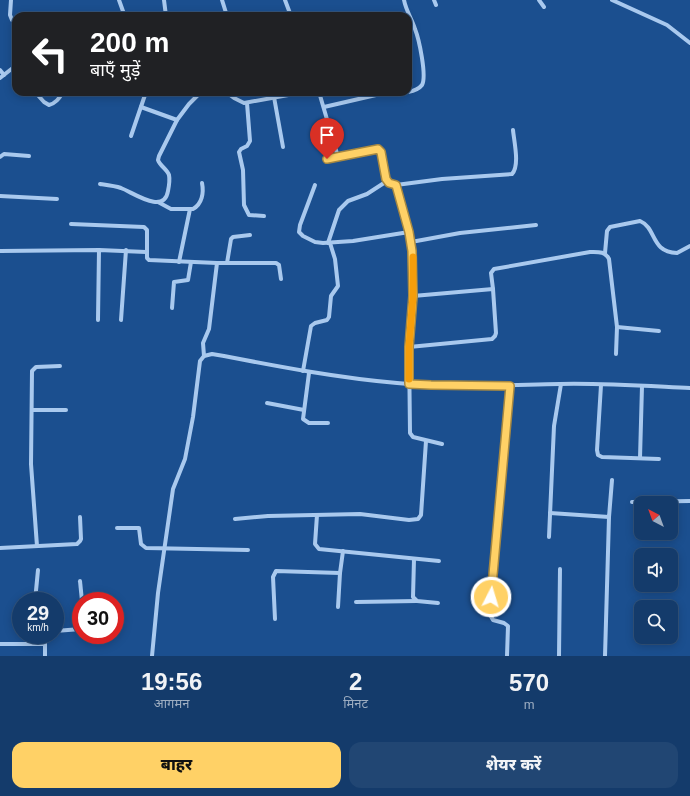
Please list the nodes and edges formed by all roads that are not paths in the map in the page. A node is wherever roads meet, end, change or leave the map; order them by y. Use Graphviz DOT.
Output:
graph roads {
  1 [pos="11,0"];
  2 [pos="119,0"];
  3 [pos="164,0"];
  4 [pos="222,0"];
  5 [pos="284,0"];
  6 [pos="404,0"];
  7 [pos="434,0"];
  8 [pos="539,0"];
  9 [pos="612,0"];
  10 [pos="436,5"];
  11 [pos="544,7"];
  12 [pos="123,12"];
  13 [pos="166,12"];
  14 [pos="225,12"];
  15 [pos="289,12"];
  16 [pos="406,12"];
  17 [pos="12,20"];
  18 [pos="412,25"];
  19 [pos="690,43"];
  20 [pos="12,69"];
  21 [pos="0,70"];
  22 [pos="2,76"];
  23 [pos="412,90"];
  24 [pos="39,96"];
  25 [pos="61,96"];
  26 [pos="145,96"];
  27 [pos="198,96"];
  28 [pos="232,96"];
  29 [pos="280,96"];
  30 [pos="320,96"];
  31 [pos="376,96"];
  32 [pos="274,97"];
  33 [pos="247,103"];
  34 [pos="141,107"];
  35 [pos="324,108"];
  36 [pos="177,120"];
  37 [pos="513,130"];
  38 [pos="131,136"];
  39 [pos="283,147"];
  40 [pos="30,156"];
  41 [pos="0,157"];
  42 [pos="338,157"];
  43 [pos="327,159"];
  44 [pos="387,181"];
  45 [pos="202,183"];
  46 [pos="100,184"];
  47 [pos="315,185"];
  48 [pos="396,185"];
  49 [pos="0,196"];
  50 [pos="57,199"];
  51 [pos="158,202"];
  52 [pos="190,209"];
  53 [pos="264,216"];
  54 [pos="71,224"];
  55 [pos="536,225"];
  56 [pos="409,232"];
  57 [pos="250,235"];
  58 [pos="411,242"];
  59 [pos="329,243"];
  60 [pos="690,246"];
  61 [pos="99,250"];
  62 [pos="126,250"];
  63 [pos="0,251"];
  64 [pos="146,252"];
  65 [pos="605,253"];
  66 [pos="180,262"];
  67 [pos="191,262"];
  68 [pos="217,263"];
  69 [pos="227,263"];
  70 [pos="281,279"];
  71 [pos="493,289"];
  72 [pos="413,296"];
  73 [pos="172,308"];
  74 [pos="98,320"];
  75 [pos="121,320"];
  76 [pos="617,327"];
  77 [pos="659,331"];
  78 [pos="409,347"];
  79 [pos="616,354"];
  80 [pos="204,356"];
  81 [pos="60,366"];
  82 [pos="303,371"];
  83 [pos="309,373"];
  84 [pos="409,384"];
  85 [pos="561,384"];
  86 [pos="602,385"];
  87 [pos="510,386"];
  88 [pos="642,386"];
  89 [pos="690,388"];
  90 [pos="267,403"];
  91 [pos="32,410"];
  92 [pos="66,410"];
  93 [pos="304,410"];
  94 [pos="328,423"];
  95 [pos="426,441"];
  96 [pos="442,444"];
  97 [pos="640,458"];
  98 [pos="659,459"];
  99 [pos="612,480"];
  100 [pos="690,501"];
  101 [pos="632,502"];
  102 [pos="550,513"];
  103 [pos="317,515"];
  104 [pos="80,517"];
  105 [pos="609,517"];
  106 [pos="235,519"];
  107 [pos="117,528"];
  108 [pos="549,537"];
  109 [pos="37,546"];
  110 [pos="0,548"];
  111 [pos="165,548"];
  112 [pos="248,550"];
  113 [pos="343,551"];
  114 [pos="414,558"];
  115 [pos="440,561"];
  116 [pos="560,569"];
  117 [pos="38,570"];
  118 [pos="340,573"];
  119 [pos="80,581"];
  120 [pos="36,592"];
  121 [pos="81,592"];
  122 [pos="417,601"];
  123 [pos="356,602"];
  124 [pos="438,603"];
  125 [pos="338,607"];
  126 [pos="275,619"];
  127 [pos="0,644"];
  128 [pos="12,644"];
  129 [pos="45,644"];
  130 [pos="45,656"];
  131 [pos="152,656"];
  132 [pos="507,656"];
  133 [pos="559,656"];
  134 [pos="605,656"];
  1 -- 17 [label="street"];
  2 -- 12 [label="street"];
  3 -- 13 [label="street"];
  4 -- 14 [label="street"];
  5 -- 15 [label="street"];
  6 -- 16 [label="street"];
  7 -- 10 [label="street"];
  8 -- 11 [label="street"];
  9 -- 19 [label="street"];
  18 -- 23 [label="street"];
  20 -- 22 [label="street"];
  21 -- 22 [label="street"];
  24 -- 25 [label="street"];
  26 -- 34 [label="street"];
  27 -- 36 [label="street"];
  28 -- 33 [label="street"];
  29 -- 32 [label="street"];
  30 -- 35 [label="street"];
  31 -- 35 [label="street"];
  32 -- 33 [label="street"];
  32 -- 39 [label="street"];
  33 -- 53 [label="street"];
  34 -- 36 [label="street"];
  34 -- 38 [label="street"];
  35 -- 42 [label="street"];
  36 -- 51 [label="street"];
  37 -- 48 [label="street"];
  40 -- 41 [label="street"];
  42 -- 43 [label="street"];
  42 -- 44 [label="street"];
  44 -- 48 [label="street"];
  44 -- 59 [label="street"];
  45 -- 52 [label="street"];
  46 -- 51 [label="street"];
  47 -- 59 [label="street"];
  48 -- 56 [label="street"];
  49 -- 50 [label="street"];
  51 -- 52 [label="street"];
  52 -- 66 [label="street"];
  54 -- 64 [label="street"];
  55 -- 58 [label="street"];
  56 -- 58 [label="street"];
  56 -- 59 [label="street"];
  57 -- 69 [label="street"];
  58 -- 72 [label="street"];
  59 -- 82 [label="street"];
  60 -- 65 [label="street"];
  61 -- 62 [label="street"];
  61 -- 63 [label="street"];
  61 -- 74 [label="street"];
  62 -- 64 [label="street"];
  62 -- 75 [label="street"];
  64 -- 66 [label="street"];
  65 -- 71 [label="street"];
  65 -- 76 [label="street"];
  66 -- 67 [label="street"];
  67 -- 68 [label="street"];
  67 -- 73 [label="street"];
  68 -- 69 [label="street"];
  68 -- 80 [label="street"];
  69 -- 70 [label="street"];
  71 -- 72 [label="street"];
  71 -- 78 [label="street"];
  72 -- 78 [label="street"];
  76 -- 77 [label="street"];
  76 -- 79 [label="street"];
  78 -- 84 [label="street"];
  80 -- 82 [label="street"];
  80 -- 111 [label="street"];
  81 -- 91 [label="street"];
  82 -- 83 [label="street"];
  83 -- 84 [label="street"];
  83 -- 93 [label="street"];
  84 -- 87 [label="street"];
  84 -- 95 [label="street"];
  85 -- 86 [label="street"];
  85 -- 87 [label="street"];
  85 -- 102 [label="street"];
  86 -- 88 [label="street"];
  86 -- 97 [label="street"];
  87 -- 132 [label="street"];
  88 -- 89 [label="street"];
  88 -- 97 [label="street"];
  90 -- 93 [label="street"];
  91 -- 92 [label="street"];
  91 -- 109 [label="street"];
  93 -- 94 [label="street"];
  95 -- 96 [label="street"];
  95 -- 103 [label="street"];
  97 -- 98 [label="street"];
  99 -- 105 [label="street"];
  100 -- 101 [label="street"];
  102 -- 105 [label="street"];
  102 -- 108 [label="street"];
  103 -- 106 [label="street"];
  103 -- 113 [label="street"];
  104 -- 109 [label="street"];
  105 -- 134 [label="street"];
  107 -- 111 [label="street"];
  109 -- 110 [label="street"];
  111 -- 112 [label="street"];
  111 -- 131 [label="street"];
  113 -- 114 [label="street"];
  113 -- 118 [label="street"];
  114 -- 115 [label="street"];
  114 -- 122 [label="street"];
  116 -- 133 [label="street"];
  117 -- 120 [label="street"];
  118 -- 125 [label="street"];
  118 -- 126 [label="street"];
  119 -- 121 [label="street"];
  122 -- 123 [label="street"];
  122 -- 124 [label="street"];
  127 -- 128 [label="street"];
  129 -- 130 [label="street"];
}
